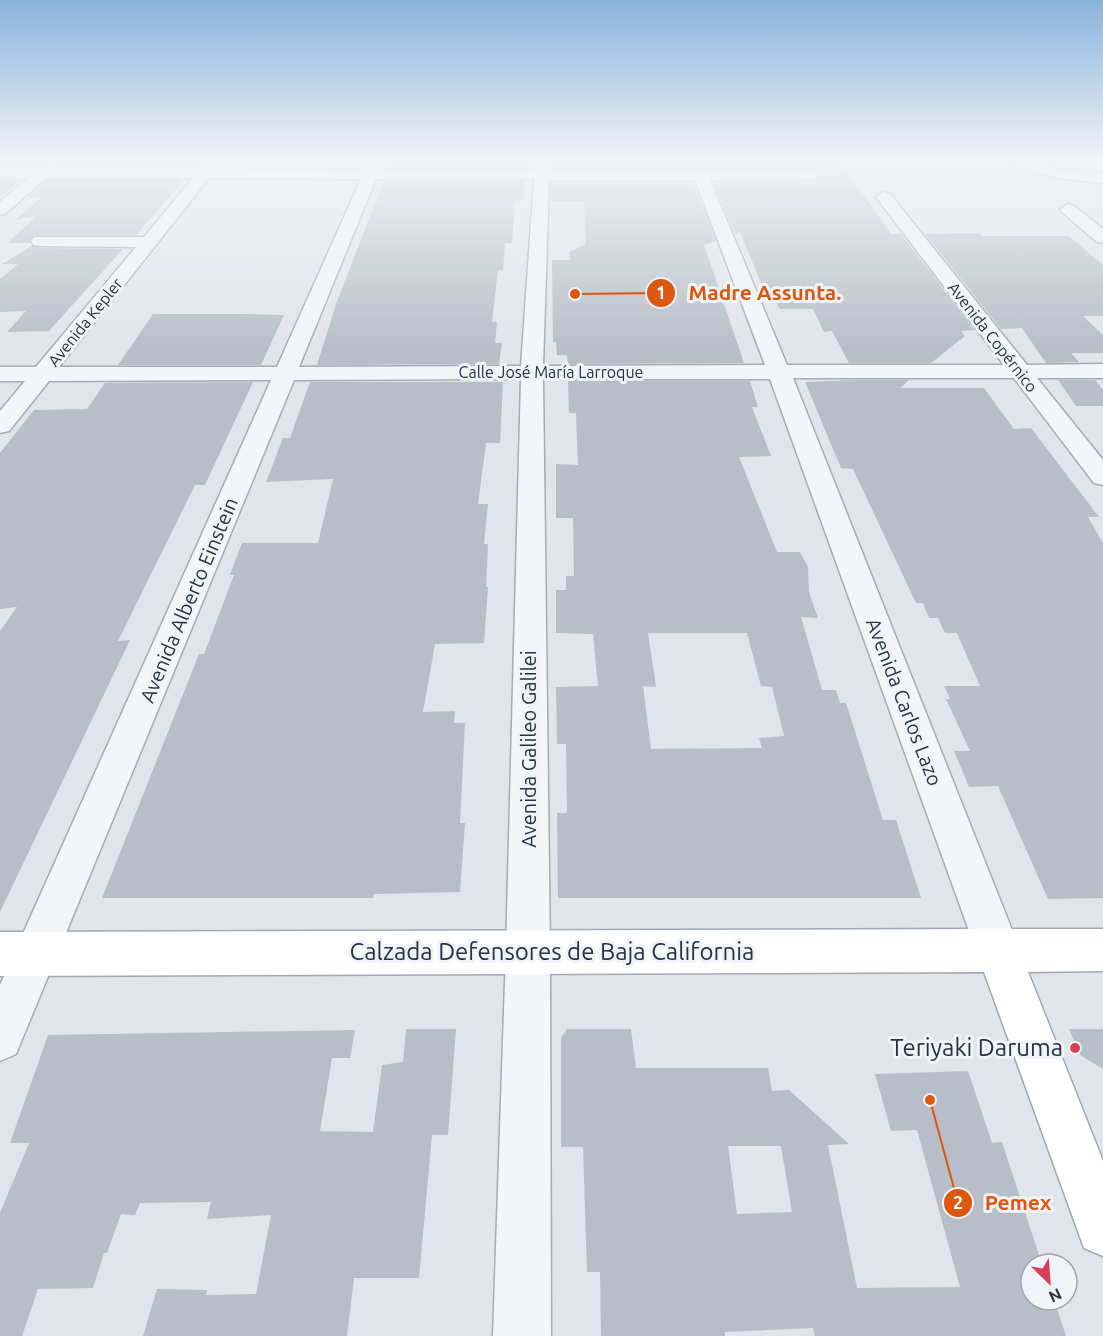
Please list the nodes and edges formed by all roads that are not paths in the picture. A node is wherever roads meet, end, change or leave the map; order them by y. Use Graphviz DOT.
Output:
graph roads {
  1 [pos="164,224"];
  2 [pos="349,224"];
  3 [pos="539,224"];
  4 [pos="720,224"];
  5 [pos="905,224"];
  6 [pos="1087,224"];
  7 [pos="1103,238"];
  8 [pos="40,241"];
  9 [pos="149,242"];
  10 [pos="1020,371"];
  11 [pos="1103,371"];
  12 [pos="532,372"];
  13 [pos="779,372"];
  14 [pos="287,373"];
  15 [pos="0,374"];
  16 [pos="42,374"];
  17 [pos="0,426"];
  18 [pos="1103,477"];
  19 [pos="998,950"];
  20 [pos="1103,950"];
  21 [pos="528,952"];
  22 [pos="18,954"];
  23 [pos="0,1038"];
  24 [pos="1103,1229"];
  25 [pos="522,1336"];
  1 -- 9 [label="street, Avenida Kepler"];
  2 -- 14 [label="street, Avenida Alberto Einstein"];
  3 -- 12 [label="street, Avenida Galileo Galilei"];
  4 -- 13 [label="street, Avenida Carlos Lazo"];
  5 -- 10 [label="street, Avenida Copérnico"];
  6 -- 7 [label="street"];
  8 -- 9 [label="street"];
  9 -- 16 [label="street, Avenida Kepler"];
  10 -- 11 [label="street, Calle José María Larroque"];
  10 -- 13 [label="street, Calle José María Larroque"];
  10 -- 18 [label="street, Avenida Copérnico"];
  12 -- 13 [label="street, Calle José María Larroque"];
  12 -- 14 [label="street, Calle José María Larroque"];
  12 -- 21 [label="street, Avenida Galileo Galilei"];
  13 -- 19 [label="street, Avenida Carlos Lazo"];
  14 -- 16 [label="street, Calle José María Larroque"];
  14 -- 22 [label="street, Avenida Alberto Einstein"];
  15 -- 16 [label="street, Calle José María Larroque"];
  16 -- 17 [label="street, Avenida Kepler"];
  19 -- 20 [label="main road, Calzada Defensores de Baja California"];
  19 -- 21 [label="main road, Calzada Defensores de Baja California"];
  19 -- 24 [label="main road, Avenida Carlos Lazo"];
  21 -- 22 [label="main road, Calzada Defensores de Baja California"];
  21 -- 25 [label="street, Avenida Galileo Galilei"];
  22 -- 23 [label="street, Avenida Alberto Einstein"];
}
